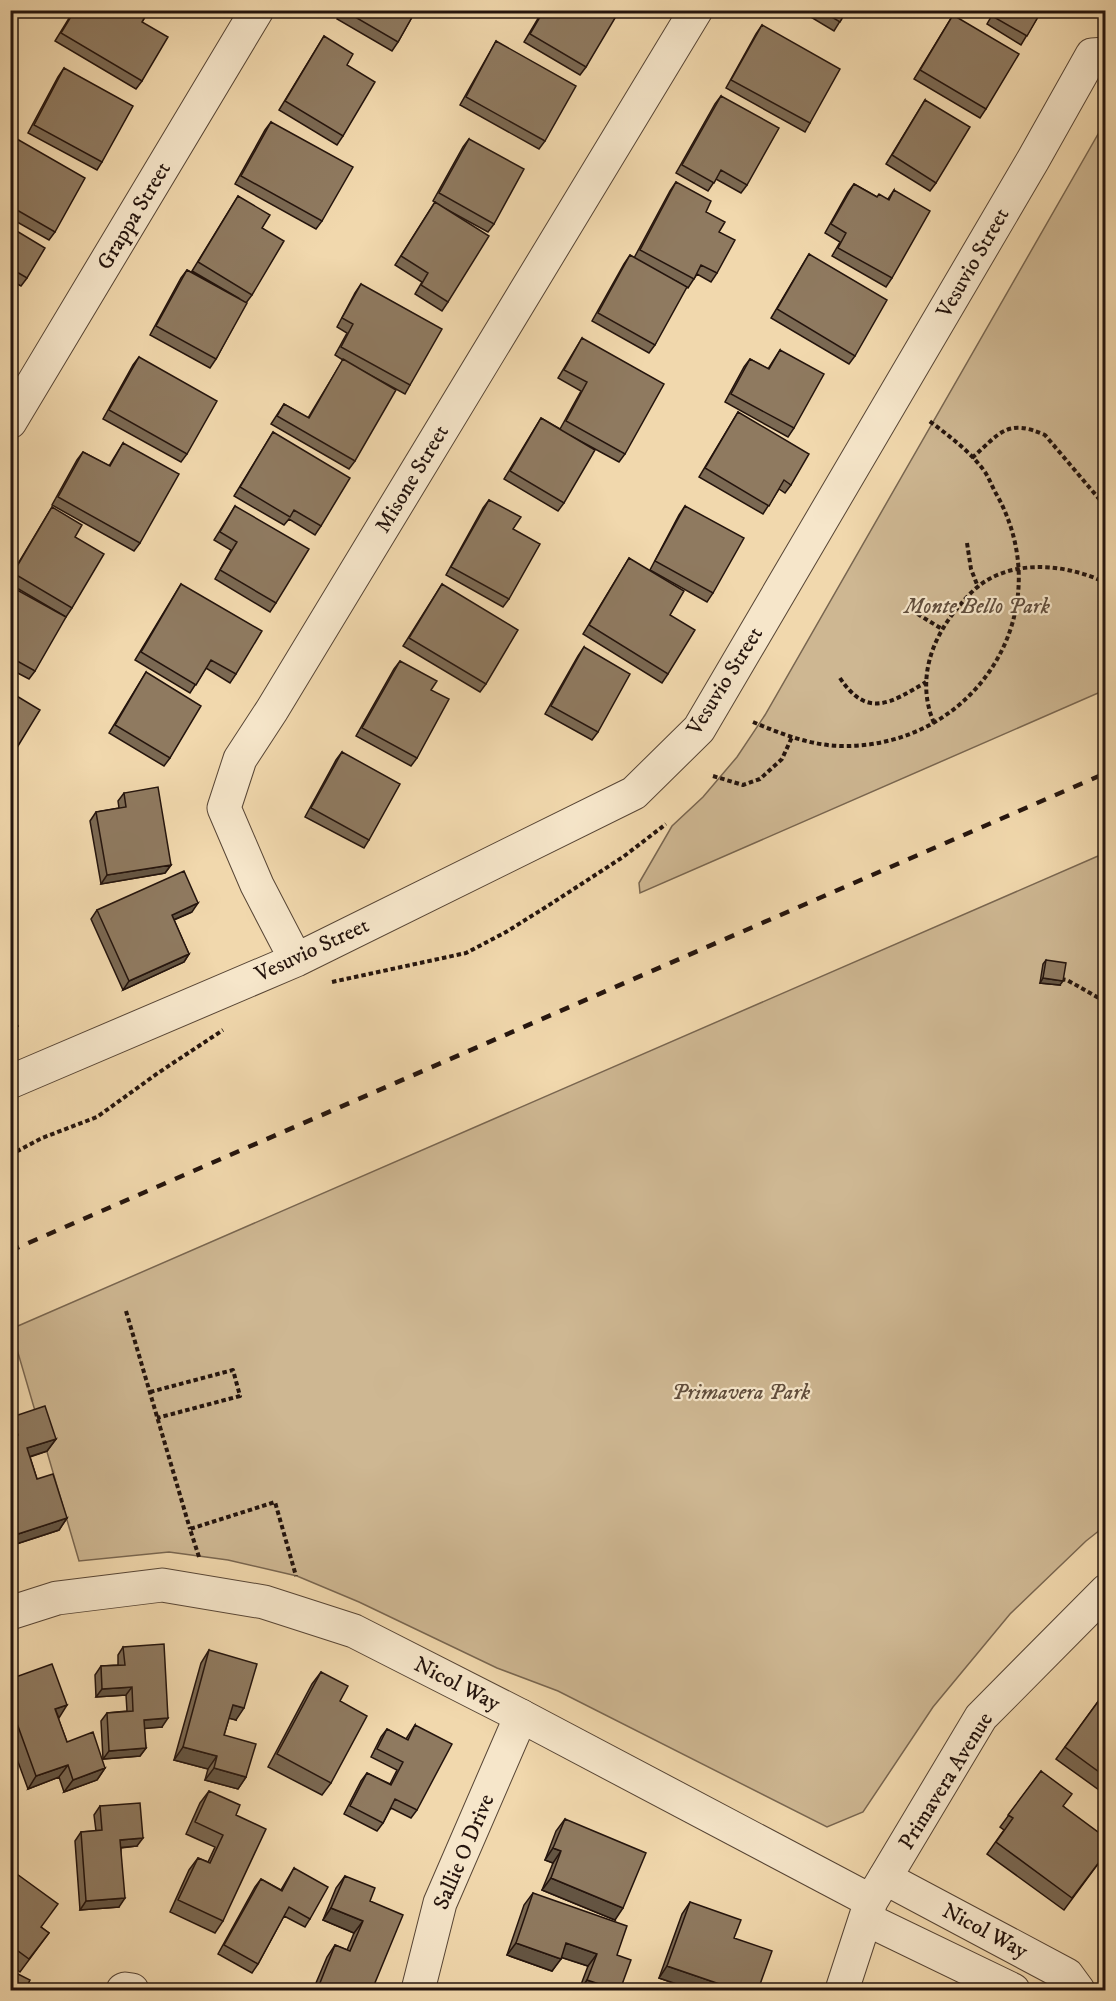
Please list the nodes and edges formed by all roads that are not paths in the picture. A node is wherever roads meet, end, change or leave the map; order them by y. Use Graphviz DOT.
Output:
graph roads {
  1 [pos="257,10"];
  2 [pos="696,10"];
  3 [pos="1099,55"];
  4 [pos="10,422"];
  5 [pos="296,960"];
  6 [pos="10,1082"];
  7 [pos="1106,1591"];
  8 [pos="10,1613"];
  9 [pos="522,1716"];
  10 [pos="874,1899"];
  11 [pos="418,1990"];
  12 [pos="842,1990"];
  13 [pos="1013,1990"];
  14 [pos="1078,1990"];
  1 -- 4 [label="street, Grappa Street"];
  2 -- 5 [label="street, Misone Street"];
  3 -- 5 [label="street, Vesuvio Street"];
  5 -- 6 [label="street, Vesuvio Street"];
  7 -- 10 [label="street, Primavera Avenue"];
  8 -- 9 [label="street, Nicol Way"];
  9 -- 10 [label="street, Nicol Way"];
  9 -- 11 [label="street, Sallie O Drive"];
  10 -- 12 [label="street, Primavera Avenue"];
  10 -- 13 [label="street, Nicol Way"];
  10 -- 14 [label="street, Nicol Way"];
}
